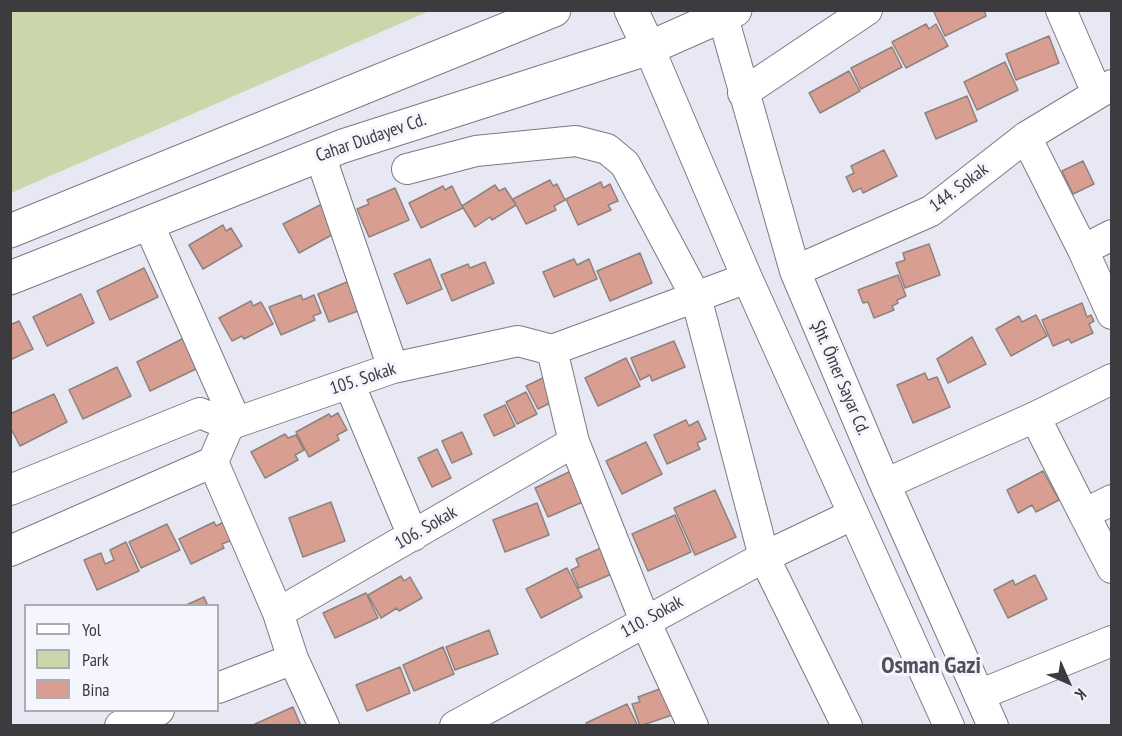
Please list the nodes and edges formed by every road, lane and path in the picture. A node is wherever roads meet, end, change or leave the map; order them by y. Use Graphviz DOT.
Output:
graph roads {
  1 [pos="554,10"];
  2 [pos="631,10"];
  3 [pos="867,10"];
  4 [pos="1061,10"];
  5 [pos="726,13"];
  6 [pos="649,48"];
  7 [pos="1104,89"];
  8 [pos="743,93"];
  9 [pos="1026,137"];
  10 [pos="320,155"];
  11 [pos="407,169"];
  12 [pos="148,224"];
  13 [pos="10,231"];
  14 [pos="1112,235"];
  15 [pos="1083,250"];
  16 [pos="795,271"];
  17 [pos="10,278"];
  18 [pos="747,278"];
  19 [pos="696,297"];
  20 [pos="1112,314"];
  21 [pos="552,350"];
  22 [pos="393,368"];
  23 [pos="1112,379"];
  24 [pos="349,383"];
  25 [pos="1035,417"];
  26 [pos="233,424"];
  27 [pos="574,442"];
  28 [pos="213,462"];
  29 [pos="885,484"];
  30 [pos="10,490"];
  31 [pos="1112,500"];
  32 [pos="1084,514"];
  33 [pos="852,515"];
  34 [pos="413,536"];
  35 [pos="10,551"];
  36 [pos="764,557"];
  37 [pos="1112,568"];
  38 [pos="278,614"];
  39 [pos="645,621"];
  40 [pos="1112,641"];
  41 [pos="293,659"];
  42 [pos="219,688"];
  43 [pos="979,695"];
  44 [pos="156,712"];
  45 [pos="120,726"];
  46 [pos="324,726"];
  47 [pos="455,726"];
  48 [pos="693,726"];
  49 [pos="846,726"];
  50 [pos="949,726"];
  51 [pos="993,726"];
  1 -- 13 [label="main road"];
  2 -- 6 [label="main road"];
  3 -- 8 [label="street"];
  4 -- 7 [label="street"];
  5 -- 6 [label="main road, Cahar Dudayev Cd."];
  5 -- 8 [label="street, Şht. Ömer Sayar Cd."];
  6 -- 10 [label="main road, Cahar Dudayev Cd."];
  6 -- 18 [label="street"];
  7 -- 9 [label="street, 144. Sokak"];
  8 -- 16 [label="street, Şht. Ömer Sayar Cd."];
  9 -- 15 [label="street"];
  9 -- 16 [label="street, 144. Sokak"];
  10 -- 12 [label="main road, Cahar Dudayev Cd."];
  10 -- 22 [label="street"];
  11 -- 19 [label="street"];
  12 -- 17 [label="main road, Cahar Dudayev Cd."];
  12 -- 26 [label="street"];
  14 -- 15 [label="street"];
  15 -- 20 [label="street"];
  16 -- 29 [label="street, Şht. Ömer Sayar Cd."];
  18 -- 19 [label="street"];
  18 -- 33 [label="street"];
  19 -- 21 [label="street"];
  19 -- 36 [label="street"];
  21 -- 22 [label="street, 105. Sokak"];
  21 -- 27 [label="street"];
  22 -- 24 [label="street, 105. Sokak"];
  23 -- 25 [label="street"];
  24 -- 26 [label="street, 105. Sokak"];
  24 -- 34 [label="street"];
  25 -- 29 [label="street"];
  25 -- 32 [label="street"];
  26 -- 28 [label="street"];
  26 -- 30 [label="street"];
  27 -- 34 [label="street, 106. Sokak"];
  27 -- 39 [label="street"];
  28 -- 35 [label="street"];
  28 -- 38 [label="street"];
  29 -- 43 [label="street, Şht. Ömer Sayar Cd."];
  31 -- 32 [label="street"];
  32 -- 37 [label="street"];
  33 -- 36 [label="street, 110. Sokak"];
  33 -- 50 [label="street"];
  34 -- 38 [label="street, 106. Sokak"];
  36 -- 39 [label="street, 110. Sokak"];
  36 -- 49 [label="street"];
  38 -- 41 [label="street"];
  39 -- 47 [label="street, 110. Sokak"];
  39 -- 48 [label="street"];
  40 -- 43 [label="street"];
  41 -- 42 [label="street"];
  41 -- 46 [label="street"];
  43 -- 51 [label="street, Şht. Ömer Sayar Cd."];
  44 -- 45 [label="street"];
}
